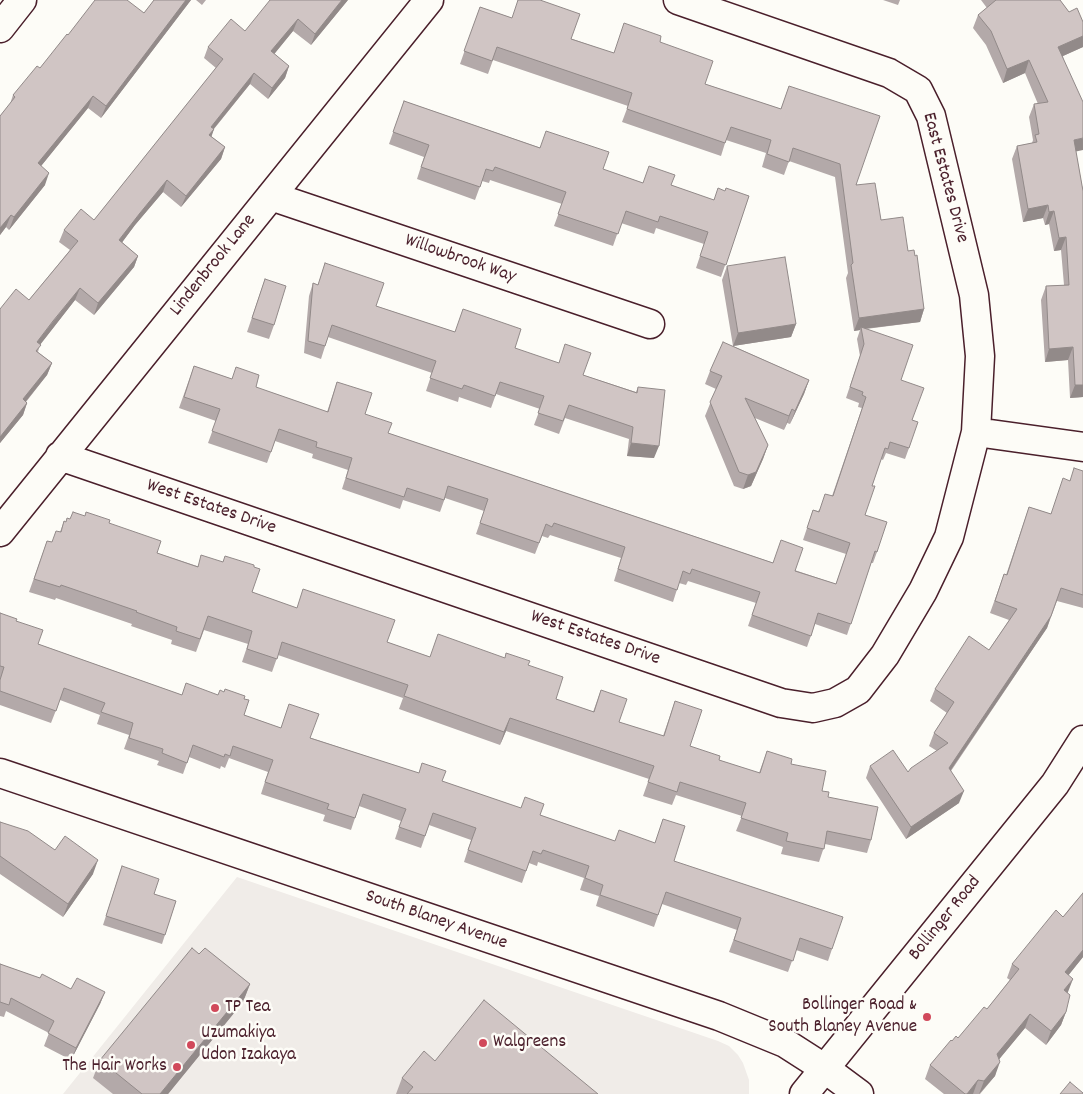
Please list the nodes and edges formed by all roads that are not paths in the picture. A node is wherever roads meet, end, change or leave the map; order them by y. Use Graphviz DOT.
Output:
graph roads {
  1 [pos="22,0"];
  2 [pos="429,0"];
  3 [pos="678,0"];
  4 [pos="0,28"];
  5 [pos="271,196"];
  6 [pos="650,324"];
  7 [pos="976,432"];
  8 [pos="1083,447"];
  9 [pos="60,456"];
  10 [pos="0,532"];
  11 [pos="1083,740"];
  12 [pos="0,773"];
  13 [pos="824,1068"];
  14 [pos="804,1094"];
  15 [pos="860,1094"];
  1 -- 4 [label="street"];
  2 -- 5 [label="street, Lindenbrook Lane"];
  3 -- 7 [label="street, East Estates Drive"];
  5 -- 6 [label="street, Willowbrook Way"];
  5 -- 9 [label="street, Lindenbrook Lane"];
  7 -- 8 [label="street"];
  7 -- 9 [label="street, West Estates Drive"];
  9 -- 10 [label="street, Lindenbrook Lane"];
  11 -- 13 [label="street, Bollinger Road"];
  12 -- 13 [label="street, South Blaney Avenue"];
  13 -- 14 [label="street, Bollinger Road"];
  13 -- 15 [label="street, South Blaney Avenue"];
}
